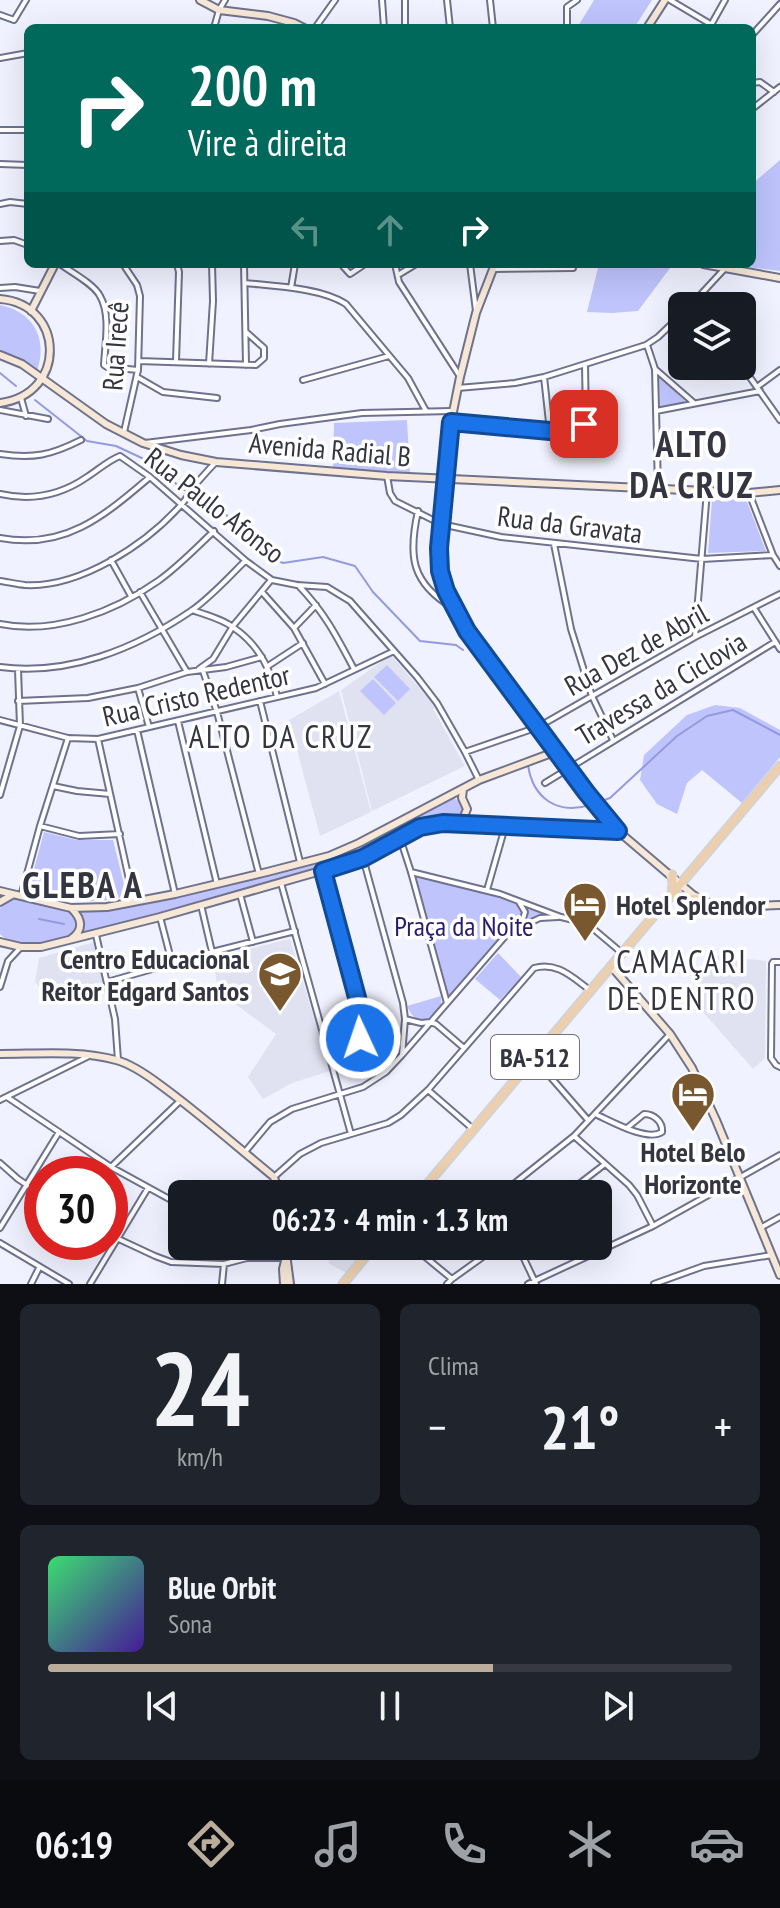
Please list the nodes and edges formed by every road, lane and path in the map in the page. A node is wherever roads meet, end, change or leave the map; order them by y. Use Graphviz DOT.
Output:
graph roads {
  1 [pos="26,0"];
  2 [pos="225,0"];
  3 [pos="335,0"];
  4 [pos="382,0"];
  5 [pos="405,0"];
  6 [pos="447,0"];
  7 [pos="490,0"];
  8 [pos="577,0"];
  9 [pos="668,0"];
  10 [pos="725,0"];
  11 [pos="205,1"];
  12 [pos="780,4"];
  13 [pos="216,10"];
  14 [pos="0,15"];
  15 [pos="214,24"];
  16 [pos="296,24"];
  17 [pos="318,24"];
  18 [pos="384,24"];
  19 [pos="405,24"];
  20 [pos="450,24"];
  21 [pos="493,24"];
  22 [pos="567,24"];
  23 [pos="650,24"];
  24 [pos="710,24"];
  25 [pos="715,24"];
  26 [pos="756,31"];
  27 [pos="24,54"];
  28 [pos="0,58"];
  29 [pos="756,82"];
  30 [pos="780,87"];
  31 [pos="774,92"];
  32 [pos="756,106"];
  33 [pos="0,130"];
  34 [pos="24,130"];
  35 [pos="0,164"];
  36 [pos="24,165"];
  37 [pos="0,204"];
  38 [pos="24,204"];
  39 [pos="0,241"];
  40 [pos="24,244"];
  41 [pos="54,268"];
  42 [pos="63,268"];
  43 [pos="126,268"];
  44 [pos="178,268"];
  45 [pos="212,268"];
  46 [pos="244,268"];
  47 [pos="294,268"];
  48 [pos="395,268"];
  49 [pos="409,268"];
  50 [pos="470,268"];
  51 [pos="494,268"];
  52 [pos="725,268"];
  53 [pos="736,268"];
  54 [pos="396,276"];
  55 [pos="780,278"];
  56 [pos="245,283"];
  57 [pos="0,288"];
  58 [pos="291,288"];
  59 [pos="40,291"];
  60 [pos="703,292"];
  61 [pos="0,299"];
  62 [pos="31,311"];
  63 [pos="476,313"];
  64 [pos="668,327"];
  65 [pos="246,332"];
  66 [pos="646,345"];
  67 [pos="0,355"];
  68 [pos="389,356"];
  69 [pos="139,361"];
  70 [pos="176,362"];
  71 [pos="209,364"];
  72 [pos="246,365"];
  73 [pos="585,365"];
  74 [pos="655,369"];
  75 [pos="138,370"];
  76 [pos="780,370"];
  77 [pos="137,377"];
  78 [pos="460,377"];
  79 [pos="544,377"];
  80 [pos="43,378"];
  81 [pos="303,380"];
  82 [pos="752,380"];
  83 [pos="457,388"];
  84 [pos="759,389"];
  85 [pos="21,398"];
  86 [pos="217,398"];
  87 [pos="0,403"];
  88 [pos="694,403"];
  89 [pos="0,410"];
  90 [pos="426,411"];
  91 [pos="452,411"];
  92 [pos="656,411"];
  93 [pos="26,416"];
  94 [pos="48,419"];
  95 [pos="780,420"];
  96 [pos="451,422"];
  97 [pos="550,431"];
  98 [pos="124,434"];
  99 [pos="81,440"];
  100 [pos="167,440"];
  101 [pos="143,443"];
  102 [pos="161,450"];
  103 [pos="0,454"];
  104 [pos="216,462"];
  105 [pos="387,476"];
  106 [pos="150,477"];
  107 [pos="446,480"];
  108 [pos="658,489"];
  109 [pos="780,490"];
  110 [pos="707,491"];
  111 [pos="749,493"];
  112 [pos="0,494"];
  113 [pos="183,504"];
  114 [pos="418,511"];
  115 [pos="441,524"];
  116 [pos="214,531"];
  117 [pos="0,538"];
  118 [pos="554,543"];
  119 [pos="773,555"];
  120 [pos="702,559"];
  121 [pos="111,560"];
  122 [pos="246,561"];
  123 [pos="780,566"];
  124 [pos="272,580"];
  125 [pos="0,581"];
  126 [pos="297,585"];
  127 [pos="140,592"];
  128 [pos="262,592"];
  129 [pos="780,594"];
  130 [pos="132,597"];
  131 [pos="316,605"];
  132 [pos="754,608"];
  133 [pos="454,609"];
  134 [pos="192,610"];
  135 [pos="0,624"];
  136 [pos="233,626"];
  137 [pos="294,628"];
  138 [pos="161,629"];
  139 [pos="695,637"];
  140 [pos="775,642"];
  141 [pos="303,643"];
  142 [pos="780,649"];
  143 [pos="394,651"];
  144 [pos="262,657"];
  145 [pos="268,666"];
  146 [pos="0,667"];
  147 [pos="18,669"];
  148 [pos="200,669"];
  149 [pos="354,669"];
  150 [pos="187,672"];
  151 [pos="325,684"];
  152 [pos="138,688"];
  153 [pos="592,696"];
  154 [pos="277,697"];
  155 [pos="18,701"];
  156 [pos="260,701"];
  157 [pos="217,712"];
  158 [pos="0,720"];
  159 [pos="178,721"];
  160 [pos="20,726"];
  161 [pos="149,727"];
  162 [pos="538,727"];
  163 [pos="137,730"];
  164 [pos="68,738"];
  165 [pos="98,739"];
  166 [pos="613,740"];
  167 [pos="557,751"];
  168 [pos="465,752"];
  169 [pos="780,766"];
  170 [pos="569,768"];
  171 [pos="479,780"];
  172 [pos="545,783"];
  173 [pos="53,786"];
  174 [pos="463,789"];
  175 [pos="111,794"];
  176 [pos="454,794"];
  177 [pos="0,795"];
  178 [pos="462,798"];
  179 [pos="461,824"];
  180 [pos="40,826"];
  181 [pos="505,827"];
  182 [pos="618,831"];
  183 [pos="120,834"];
  184 [pos="400,838"];
  185 [pos="363,858"];
  186 [pos="300,864"];
  187 [pos="323,871"];
  188 [pos="411,872"];
  189 [pos="259,874"];
  190 [pos="672,875"];
  191 [pos="281,883"];
  192 [pos="217,884"];
  193 [pos="681,884"];
  194 [pos="0,891"];
  195 [pos="486,891"];
  196 [pos="175,894"];
  197 [pos="240,894"];
  198 [pos="12,895"];
  199 [pos="21,896"];
  200 [pos="672,896"];
  201 [pos="698,899"];
  202 [pos="518,901"];
  203 [pos="0,902"];
  204 [pos="134,902"];
  205 [pos="201,905"];
  206 [pos="780,905"];
  207 [pos="71,908"];
  208 [pos="160,917"];
  209 [pos="561,917"];
  210 [pos="521,926"];
  211 [pos="295,931"];
  212 [pos="96,935"];
  213 [pos="69,941"];
  214 [pos="0,942"];
  215 [pos="253,942"];
  216 [pos="21,947"];
  217 [pos="212,952"];
  218 [pos="622,953"];
  219 [pos="780,962"];
  220 [pos="172,963"];
  221 [pos="611,966"];
  222 [pos="107,982"];
  223 [pos="0,987"];
  224 [pos="590,990"];
  225 [pos="447,1003"];
  226 [pos="405,1019"];
  227 [pos="430,1022"];
  228 [pos="670,1034"];
  229 [pos="464,1048"];
  230 [pos="0,1054"];
  231 [pos="329,1054"];
  232 [pos="89,1055"];
  233 [pos="402,1055"];
  234 [pos="534,1058"];
  235 [pos="118,1060"];
  236 [pos="780,1067"];
  237 [pos="428,1090"];
  238 [pos="341,1094"];
  239 [pos="7,1097"];
  240 [pos="0,1100"];
  241 [pos="181,1100"];
  242 [pos="595,1114"];
  243 [pos="589,1121"];
  244 [pos="627,1128"];
  245 [pos="473,1129"];
  246 [pos="59,1132"];
  247 [pos="351,1134"];
  248 [pos="574,1136"];
  249 [pos="244,1153"];
  250 [pos="780,1155"];
  251 [pos="45,1156"];
  252 [pos="95,1156"];
  253 [pos="122,1156"];
  254 [pos="0,1163"];
  255 [pos="605,1163"];
  256 [pos="128,1177"];
  257 [pos="274,1177"];
  258 [pos="740,1177"];
  259 [pos="276,1180"];
  260 [pos="431,1180"];
  261 [pos="519,1180"];
  262 [pos="584,1180"];
  263 [pos="24,1183"];
  264 [pos="148,1188"];
  265 [pos="24,1190"];
  266 [pos="168,1199"];
  267 [pos="780,1217"];
  268 [pos="128,1223"];
  269 [pos="653,1226"];
  270 [pos="762,1227"];
  271 [pos="0,1228"];
  272 [pos="0,1243"];
  273 [pos="128,1243"];
  274 [pos="772,1255"];
  275 [pos="105,1260"];
  276 [pos="239,1260"];
  277 [pos="286,1260"];
  278 [pos="363,1260"];
  279 [pos="430,1260"];
  280 [pos="478,1260"];
  281 [pos="524,1260"];
  282 [pos="224,1264"];
  283 [pos="40,1268"];
  284 [pos="780,1273"];
  285 [pos="452,1279"];
  286 [pos="533,1283"];
  287 [pos="31,1284"];
  288 [pos="69,1284"];
  289 [pos="90,1284"];
  290 [pos="222,1284"];
  291 [pos="287,1284"];
  292 [pos="343,1284"];
  293 [pos="447,1284"];
  294 [pos="654,1284"];
  1 -- 14 [label="street"];
  2 -- 13 [label="street"];
  3 -- 17 [label="street"];
  4 -- 18 [label="street"];
  5 -- 19 [label="street"];
  6 -- 20 [label="street"];
  7 -- 21 [label="street"];
  8 -- 22 [label="street"];
  9 -- 23 [label="street"];
  9 -- 24 [label="street"];
  10 -- 25 [label="street"];
  11 -- 13 [label="street"];
  12 -- 26 [label="street"];
  13 -- 15 [label="street"];
  13 -- 16 [label="street"];
  27 -- 28 [label="street"];
  29 -- 31 [label="street"];
  30 -- 31 [label="street"];
  31 -- 32 [label="street"];
  33 -- 34 [label="street"];
  35 -- 36 [label="street"];
  37 -- 38 [label="street"];
  39 -- 40 [label="street"];
  41 -- 59 [label="street"];
  42 -- 75 [label="street"];
  43 -- 69 [label="street, Rua Irecê"];
  44 -- 70 [label="street"];
  45 -- 71 [label="street"];
  46 -- 56 [label="street"];
  47 -- 58 [label="street"];
  48 -- 54 [label="street"];
  49 -- 54 [label="street"];
  50 -- 63 [label="street"];
  51 -- 63 [label="street"];
  52 -- 60 [label="street"];
  53 -- 55 [label="street"];
  54 -- 78 [label="street"];
  56 -- 58 [label="street"];
  56 -- 65 [label="street"];
  57 -- 59 [label="street"];
  58 -- 68 [label="street"];
  59 -- 62 [label="street"];
  61 -- 62 [label="street"];
  62 -- 80 [label="street"];
  63 -- 78 [label="street"];
  64 -- 66 [label="street"];
  65 -- 72 [label="street"];
  65 -- 72 [label="street"];
  66 -- 73 [label="street"];
  66 -- 74 [label="street"];
  67 -- 80 [label="street, Avenida Radial B"];
  68 -- 81 [label="street"];
  68 -- 90 [label="street"];
  69 -- 70 [label="street"];
  69 -- 75 [label="street, Rua Irecê"];
  70 -- 71 [label="street"];
  71 -- 72 [label="street"];
  73 -- 79 [label="street"];
  73 -- 97 [label="street"];
  74 -- 88 [label="street"];
  74 -- 92 [label="street"];
  75 -- 77 [label="street, Rua Irecê"];
  76 -- 84 [label="street"];
  77 -- 86 [label="street"];
  77 -- 98 [label="street, Rua Irecê"];
  78 -- 83 [label="street"];
  79 -- 83 [label="street"];
  79 -- 97 [label="street"];
  80 -- 85 [label="street"];
  80 -- 98 [label="street, Avenida Radial B"];
  82 -- 84 [label="street"];
  83 -- 91 [label="street"];
  84 -- 88 [label="street"];
  84 -- 95 [label="street"];
  85 -- 87 [label="street"];
  85 -- 93 [label="street"];
  88 -- 92 [label="street"];
  89 -- 93 [label="street"];
  90 -- 91 [label="street"];
  90 -- 100 [label="street"];
  91 -- 96 [label="street"];
  92 -- 108 [label="street"];
  93 -- 94 [label="street"];
  96 -- 97 [label="street"];
  96 -- 107 [label="street"];
  98 -- 101 [label="street, Avenida Radial B"];
  99 -- 103 [label="street"];
  100 -- 101 [label="street"];
  100 -- 102 [label="street"];
  101 -- 102 [label="street, Avenida Radial B"];
  102 -- 104 [label="street, Avenida Radial B"];
  104 -- 105 [label="street, Avenida Radial B"];
  104 -- 113 [label="street"];
  105 -- 107 [label="street, Avenida Radial B"];
  105 -- 114 [label="street, Rua da Gravata"];
  106 -- 112 [label="street, Rua Paulo Afonso"];
  106 -- 113 [label="street, Rua Paulo Afonso"];
  106 -- 117 [label="street"];
  107 -- 108 [label="street, Avenida Radial B"];
  107 -- 115 [label="street"];
  108 -- 110 [label="street, Avenida Radial B"];
  109 -- 111 [label="street, Avenida Radial B"];
  110 -- 111 [label="street, Avenida Radial B"];
  110 -- 120 [label="street"];
  111 -- 119 [label="street"];
  113 -- 116 [label="street, Rua Paulo Afonso"];
  113 -- 121 [label="street"];
  114 -- 115 [label="street, Rua da Gravata"];
  114 -- 133 [label="street"];
  115 -- 118 [label="street, Rua da Gravata"];
  115 -- 133 [label="street"];
  116 -- 122 [label="street, Rua Paulo Afonso"];
  116 -- 127 [label="street"];
  118 -- 120 [label="street, Rua da Gravata"];
  118 -- 153 [label="street"];
  119 -- 120 [label="street, Rua da Gravata"];
  119 -- 123 [label="street"];
  120 -- 139 [label="street"];
  121 -- 125 [label="street"];
  121 -- 130 [label="street"];
  122 -- 124 [label="street, Rua Paulo Afonso"];
  122 -- 134 [label="street"];
  124 -- 126 [label="street, Rua Paulo Afonso"];
  124 -- 128 [label="street"];
  126 -- 131 [label="street"];
  126 -- 143 [label="street, Rua Paulo Afonso"];
  127 -- 130 [label="street"];
  127 -- 138 [label="street"];
  128 -- 136 [label="street"];
  128 -- 137 [label="street"];
  129 -- 132 [label="street, Rua Dez de Abril"];
  130 -- 135 [label="street"];
  131 -- 137 [label="street"];
  131 -- 149 [label="street"];
  132 -- 139 [label="street, Rua Dez de Abril"];
  132 -- 140 [label="street"];
  133 -- 162 [label="street"];
  134 -- 136 [label="street"];
  134 -- 138 [label="street"];
  136 -- 144 [label="street"];
  136 -- 148 [label="street"];
  137 -- 141 [label="street"];
  138 -- 147 [label="street"];
  138 -- 150 [label="street"];
  139 -- 153 [label="street, Rua Dez de Abril"];
  140 -- 142 [label="street"];
  140 -- 166 [label="street, Travessa da Ciclovia"];
  141 -- 145 [label="street"];
  141 -- 151 [label="street"];
  143 -- 149 [label="street, Rua Cristo Redentor"];
  143 -- 168 [label="street, Rua Paulo Afonso"];
  144 -- 145 [label="street"];
  144 -- 148 [label="street"];
  145 -- 154 [label="street"];
  146 -- 147 [label="street"];
  147 -- 155 [label="street"];
  148 -- 150 [label="street"];
  148 -- 157 [label="street"];
  149 -- 151 [label="street, Rua Cristo Redentor"];
  150 -- 152 [label="street"];
  151 -- 154 [label="street, Rua Cristo Redentor"];
  152 -- 155 [label="street"];
  152 -- 161 [label="street"];
  153 -- 162 [label="street, Rua Dez de Abril"];
  153 -- 166 [label="street"];
  154 -- 156 [label="street, Rua Cristo Redentor"];
  155 -- 160 [label="street"];
  156 -- 157 [label="street, Rua Cristo Redentor"];
  156 -- 186 [label="street"];
  157 -- 159 [label="street, Rua Cristo Redentor"];
  157 -- 189 [label="street"];
  158 -- 160 [label="street, Rua Cristo Redentor"];
  159 -- 161 [label="street, Rua Cristo Redentor"];
  159 -- 192 [label="street"];
  160 -- 164 [label="street, Rua Cristo Redentor"];
  160 -- 177 [label="street"];
  161 -- 163 [label="street, Rua Cristo Redentor"];
  162 -- 167 [label="street"];
  162 -- 168 [label="street, Rua Dez de Abril"];
  163 -- 165 [label="street, Rua Cristo Redentor"];
  163 -- 196 [label="street"];
  164 -- 165 [label="street, Rua Cristo Redentor"];
  164 -- 173 [label="street"];
  165 -- 175 [label="street"];
  166 -- 170 [label="street, Travessa da Ciclovia"];
  167 -- 170 [label="street"];
  167 -- 171 [label="street"];
  168 -- 171 [label="street, Rua Paulo Afonso"];
  169 -- 193 [label="main road, BA-512"];
  170 -- 172 [label="street, Travessa da Ciclovia"];
  170 -- 182 [label="street"];
  171 -- 174 [label="street"];
  173 -- 175 [label="street"];
  173 -- 180 [label="street"];
  174 -- 176 [label="street"];
  174 -- 178 [label="street"];
  175 -- 183 [label="street"];
  176 -- 178 [label="street"];
  176 -- 186 [label="street"];
  178 -- 179 [label="street"];
  179 -- 181 [label="street"];
  179 -- 184 [label="street"];
  180 -- 183 [label="street"];
  180 -- 199 [label="street"];
  181 -- 182 [label="street"];
  181 -- 195 [label="street"];
  182 -- 190 [label="street"];
  183 -- 204 [label="street"];
  184 -- 185 [label="street"];
  184 -- 188 [label="street"];
  185 -- 187 [label="street"];
  185 -- 226 [label="street"];
  186 -- 189 [label="street"];
  187 -- 191 [label="street"];
  187 -- 231 [label="street"];
  188 -- 195 [label="street"];
  188 -- 225 [label="street"];
  189 -- 192 [label="street"];
  190 -- 193 [label="street"];
  190 -- 200 [label="main road"];
  191 -- 197 [label="street"];
  191 -- 211 [label="street"];
  192 -- 196 [label="street"];
  193 -- 200 [label="main road, BA-512"];
  193 -- 201 [label="street"];
  194 -- 198 [label="street"];
  195 -- 202 [label="street"];
  196 -- 204 [label="street"];
  197 -- 205 [label="street"];
  197 -- 215 [label="street"];
  198 -- 199 [label="street"];
  198 -- 203 [label="street"];
  199 -- 207 [label="street"];
  200 -- 201 [label="main road"];
  200 -- 218 [label="main road, BA-512"];
  201 -- 206 [label="street"];
  202 -- 209 [label="street"];
  202 -- 210 [label="street"];
  204 -- 207 [label="street"];
  205 -- 208 [label="street"];
  205 -- 217 [label="street"];
  207 -- 213 [label="street"];
  208 -- 212 [label="street"];
  208 -- 220 [label="street"];
  209 -- 210 [label="street"];
  209 -- 218 [label="street"];
  210 -- 225 [label="street"];
  211 -- 215 [label="street"];
  211 -- 231 [label="street"];
  212 -- 213 [label="street"];
  212 -- 222 [label="street"];
  213 -- 216 [label="street"];
  214 -- 216 [label="street"];
  215 -- 217 [label="street"];
  216 -- 223 [label="street"];
  217 -- 220 [label="street"];
  218 -- 221 [label="main road, BA-512"];
  219 -- 236 [label="street"];
  220 -- 222 [label="street"];
  221 -- 224 [label="main road, BA-512"];
  221 -- 228 [label="street"];
  222 -- 235 [label="street"];
  224 -- 229 [label="street"];
  224 -- 234 [label="main road, BA-512"];
  225 -- 227 [label="street"];
  226 -- 227 [label="street"];
  226 -- 233 [label="street"];
  227 -- 229 [label="street"];
  227 -- 233 [label="street"];
  228 -- 242 [label="street"];
  228 -- 258 [label="street"];
  229 -- 237 [label="street"];
  230 -- 232 [label="street"];
  231 -- 238 [label="street"];
  232 -- 235 [label="street"];
  232 -- 239 [label="street"];
  233 -- 238 [label="street"];
  234 -- 243 [label="street"];
  234 -- 245 [label="main road, BA-512"];
  235 -- 241 [label="street"];
  237 -- 245 [label="street"];
  237 -- 247 [label="street"];
  238 -- 247 [label="street"];
  238 -- 249 [label="street"];
  239 -- 240 [label="street"];
  239 -- 246 [label="street"];
  241 -- 249 [label="street"];
  241 -- 253 [label="street"];
  242 -- 243 [label="street"];
  242 -- 244 [label="street"];
  243 -- 248 [label="street"];
  244 -- 244 [label="street"];
  245 -- 260 [label="main road, BA-512"];
  246 -- 251 [label="street"];
  246 -- 252 [label="street"];
  247 -- 257 [label="street"];
  248 -- 255 [label="street"];
  248 -- 261 [label="street"];
  249 -- 257 [label="street"];
  250 -- 258 [label="street"];
  254 -- 263 [label="street"];
  255 -- 262 [label="street"];
  255 -- 269 [label="street"];
  256 -- 264 [label="street"];
  257 -- 259 [label="street"];
  258 -- 269 [label="street"];
  258 -- 270 [label="street"];
  264 -- 266 [label="street"];
  264 -- 268 [label="street"];
  265 -- 271 [label="street"];
  267 -- 270 [label="street"];
  269 -- 286 [label="street"];
  270 -- 274 [label="street"];
  272 -- 283 [label="street"];
  273 -- 282 [label="street"];
  274 -- 284 [label="street"];
  274 -- 294 [label="street"];
  275 -- 289 [label="street"];
  276 -- 282 [label="street"];
  277 -- 291 [label="street"];
  278 -- 292 [label="main road"];
  279 -- 285 [label="street"];
  280 -- 285 [label="street"];
  281 -- 286 [label="street"];
  282 -- 290 [label="street"];
  283 -- 287 [label="street"];
  283 -- 288 [label="street"];
  285 -- 293 [label="street"];
}
